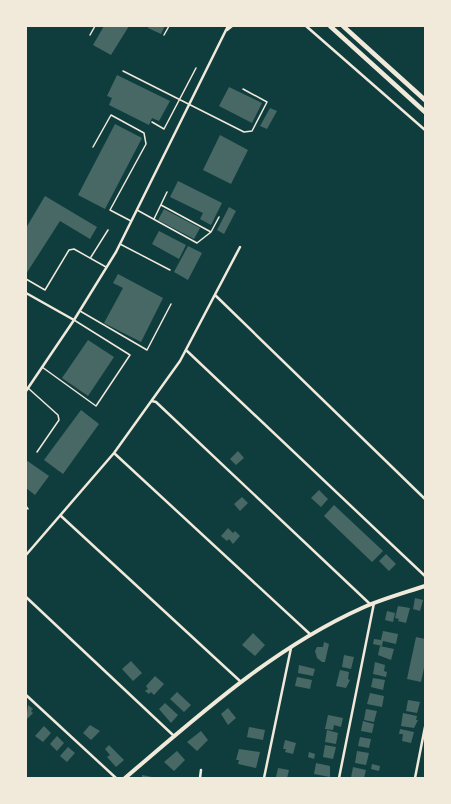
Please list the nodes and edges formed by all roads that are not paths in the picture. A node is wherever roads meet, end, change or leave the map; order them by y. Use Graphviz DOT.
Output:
graph roads {
  1 [pos="95,26"];
  2 [pos="169,26"];
  3 [pos="228,26"];
  4 [pos="232,26"];
  5 [pos="306,26"];
  6 [pos="330,26"];
  7 [pos="343,26"];
  8 [pos="227,31"];
  9 [pos="90,35"];
  10 [pos="164,35"];
  11 [pos="196,68"];
  12 [pos="123,71"];
  13 [pos="243,89"];
  14 [pos="179,99"];
  15 [pos="425,100"];
  16 [pos="190,104"];
  17 [pos="425,112"];
  18 [pos="152,122"];
  19 [pos="425,130"];
  20 [pos="93,147"];
  21 [pos="167,192"];
  22 [pos="161,205"];
  23 [pos="137,210"];
  24 [pos="219,217"];
  25 [pos="153,220"];
  26 [pos="131,221"];
  27 [pos="108,230"];
  28 [pos="211,232"];
  29 [pos="120,244"];
  30 [pos="240,247"];
  31 [pos="90,257"];
  32 [pos="106,267"];
  33 [pos="170,270"];
  34 [pos="26,279"];
  35 [pos="26,293"];
  36 [pos="215,295"];
  37 [pos="171,304"];
  38 [pos="80,311"];
  39 [pos="74,320"];
  40 [pos="186,350"];
  41 [pos="42,367"];
  42 [pos="28,388"];
  43 [pos="26,391"];
  44 [pos="152,401"];
  45 [pos="37,452"];
  46 [pos="114,453"];
  47 [pos="425,499"];
  48 [pos="26,506"];
  49 [pos="28,509"];
  50 [pos="61,516"];
  51 [pos="26,555"];
  52 [pos="425,576"];
  53 [pos="425,586"];
  54 [pos="26,597"];
  55 [pos="372,603"];
  56 [pos="312,635"];
  57 [pos="291,648"];
  58 [pos="240,681"];
  59 [pos="26,695"];
  60 [pos="425,727"];
  61 [pos="174,736"];
  62 [pos="201,770"];
  63 [pos="116,778"];
  64 [pos="125,778"];
  65 [pos="200,778"];
  66 [pos="264,778"];
  67 [pos="339,778"];
  68 [pos="415,778"];
  1 -- 9 [label="lane"];
  2 -- 10 [label="lane"];
  3 -- 8 [label="street"];
  4 -- 8 [label="street"];
  5 -- 19 [label="street"];
  6 -- 17 [label="highway"];
  7 -- 15 [label="highway"];
  8 -- 16 [label="street"];
  11 -- 14 [label="lane"];
  12 -- 14 [label="lane"];
  13 -- 16 [label="lane"];
  14 -- 16 [label="lane"];
  14 -- 18 [label="lane"];
  16 -- 23 [label="street"];
  20 -- 26 [label="lane"];
  21 -- 22 [label="lane"];
  22 -- 25 [label="lane"];
  22 -- 28 [label="lane"];
  23 -- 25 [label="lane"];
  23 -- 26 [label="street"];
  24 -- 28 [label="lane"];
  25 -- 28 [label="lane"];
  26 -- 29 [label="street"];
  27 -- 31 [label="lane"];
  29 -- 32 [label="street"];
  29 -- 33 [label="lane"];
  30 -- 36 [label="street"];
  31 -- 32 [label="lane"];
  31 -- 34 [label="lane"];
  32 -- 38 [label="street"];
  35 -- 39 [label="street"];
  36 -- 40 [label="street"];
  36 -- 47 [label="street"];
  37 -- 38 [label="lane"];
  38 -- 39 [label="street"];
  39 -- 41 [label="street"];
  39 -- 41 [label="lane"];
  40 -- 44 [label="street"];
  40 -- 52 [label="street"];
  41 -- 42 [label="street"];
  42 -- 43 [label="street"];
  42 -- 45 [label="lane"];
  44 -- 46 [label="street"];
  44 -- 55 [label="street"];
  46 -- 50 [label="street"];
  46 -- 56 [label="street"];
  48 -- 49 [label="lane"];
  50 -- 51 [label="street"];
  50 -- 58 [label="street"];
  53 -- 55 [label="main road"];
  54 -- 61 [label="street"];
  55 -- 56 [label="main road"];
  55 -- 67 [label="street"];
  56 -- 57 [label="main road"];
  57 -- 58 [label="main road"];
  57 -- 66 [label="street"];
  58 -- 61 [label="main road"];
  59 -- 63 [label="street"];
  60 -- 68 [label="street"];
  61 -- 64 [label="main road"];
  62 -- 65 [label="street"];
}
